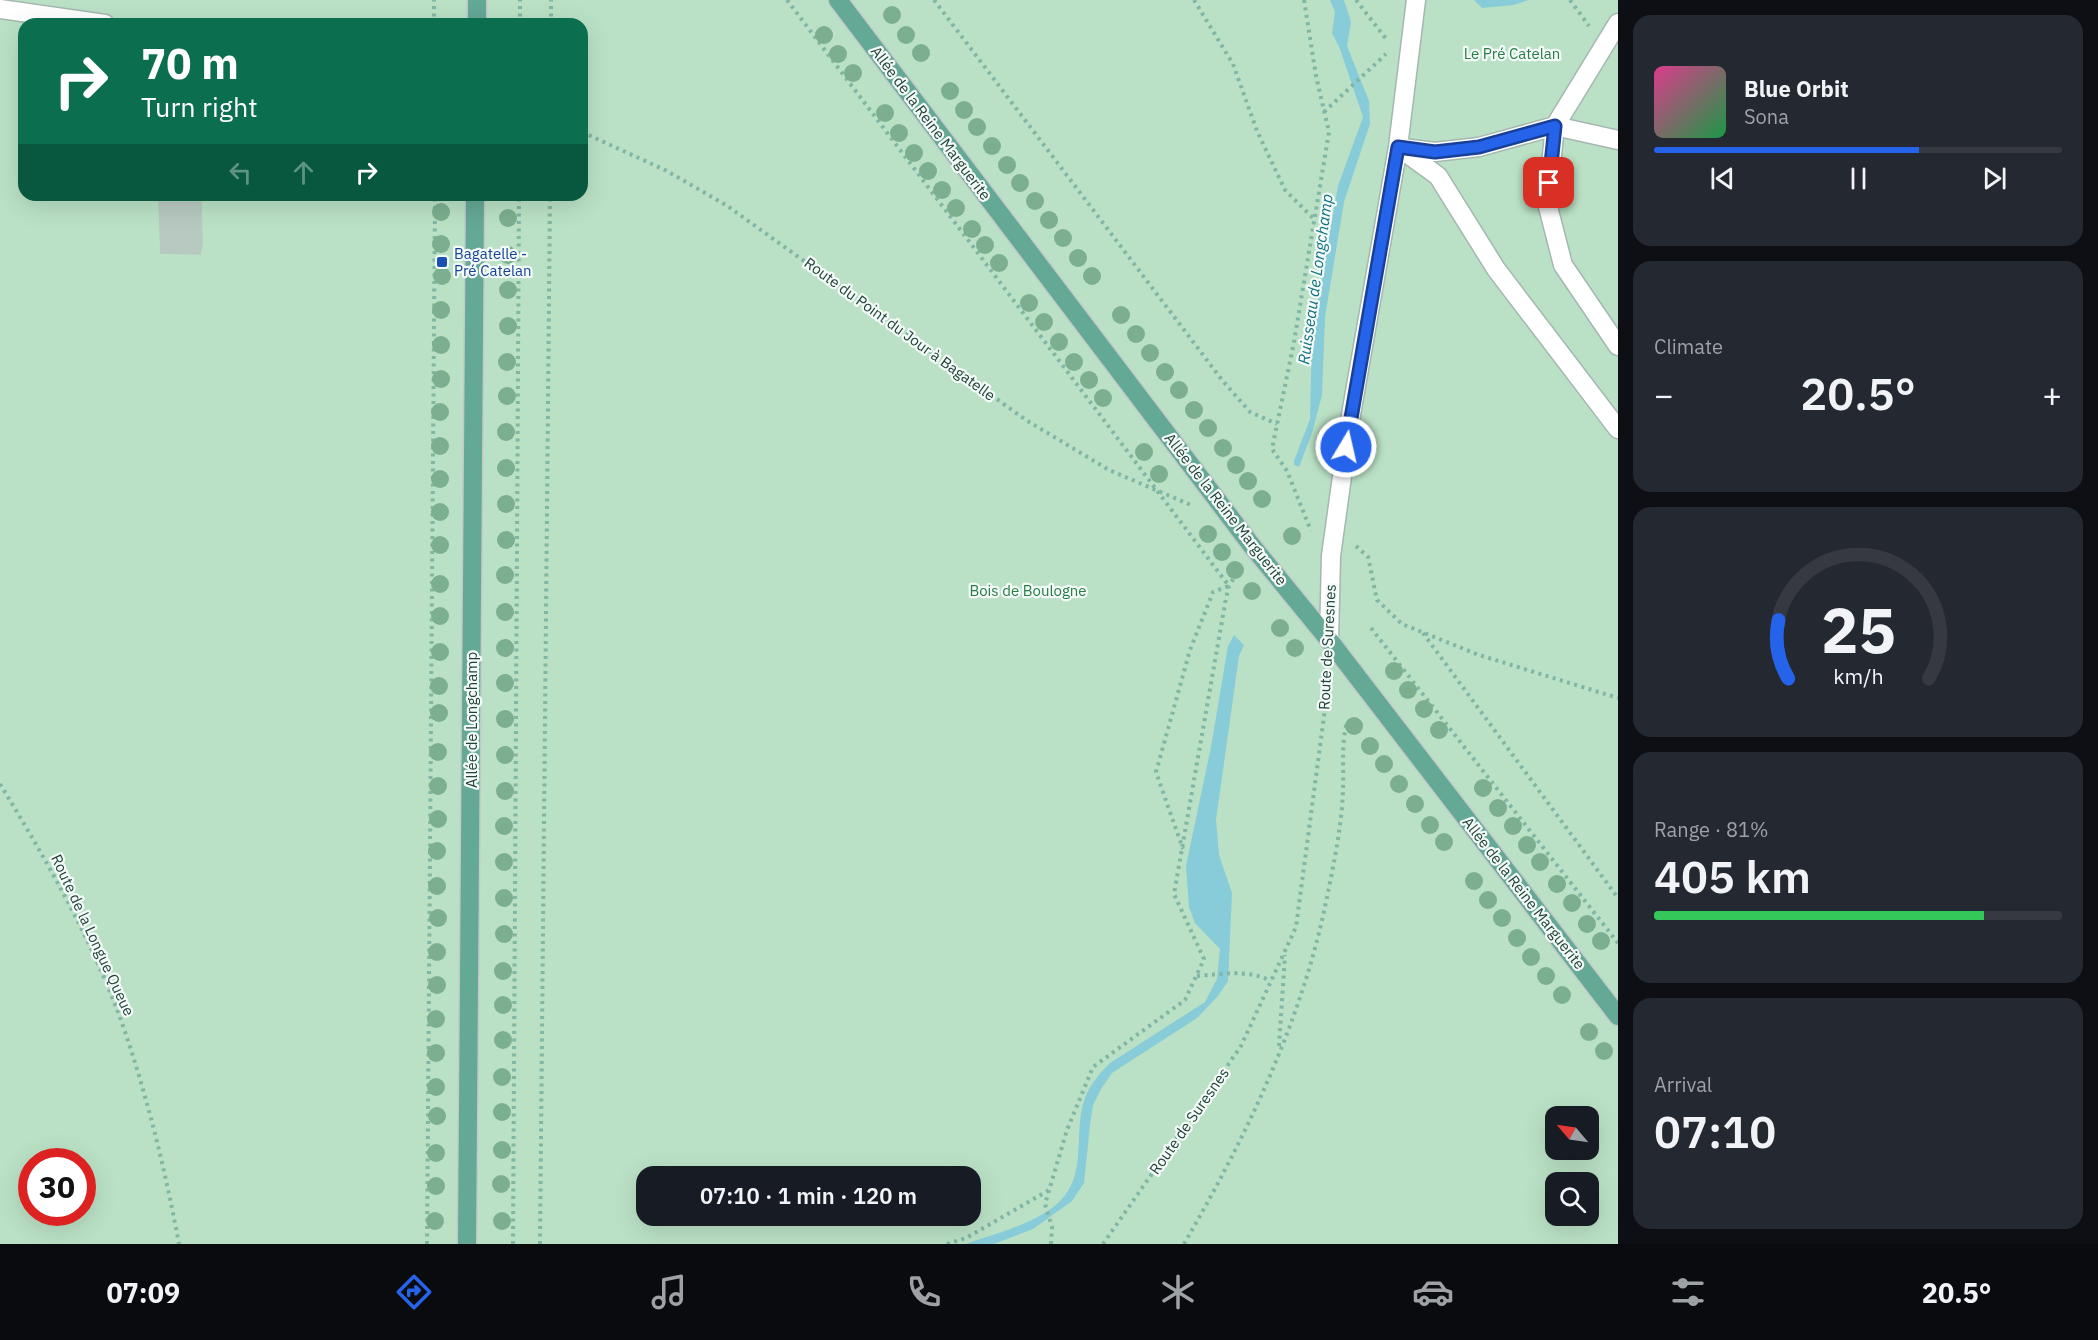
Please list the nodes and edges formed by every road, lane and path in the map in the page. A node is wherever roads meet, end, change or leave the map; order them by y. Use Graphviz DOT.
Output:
graph roads {
  1 [pos="434,0"];
  2 [pos="477,0"];
  3 [pos="520,0"];
  4 [pos="551,0"];
  5 [pos="787,0"];
  6 [pos="838,0"];
  7 [pos="934,0"];
  8 [pos="1194,0"];
  9 [pos="1304,0"];
  10 [pos="1356,0"];
  11 [pos="1416,0"];
  12 [pos="1570,0"];
  13 [pos="0,9"];
  14 [pos="63,18"];
  15 [pos="434,18"];
  16 [pos="477,18"];
  17 [pos="520,18"];
  18 [pos="551,18"];
  19 [pos="1618,23"];
  20 [pos="1603,47"];
  21 [pos="1324,112"];
  22 [pos="1555,126"];
  23 [pos="588,135"];
  24 [pos="1618,140"];
  25 [pos="1398,147"];
  26 [pos="435,201"];
  27 [pos="475,201"];
  28 [pos="519,201"];
  29 [pos="549,201"];
  30 [pos="1314,219"];
  31 [pos="1618,346"];
  32 [pos="1277,424"];
  33 [pos="1618,429"];
  34 [pos="1160,493"];
  35 [pos="1224,508"];
  36 [pos="1335,528"];
  37 [pos="1252,546"];
  38 [pos="1331,556"];
  39 [pos="1229,586"];
  40 [pos="1371,628"];
  41 [pos="1423,632"];
  42 [pos="1329,640"];
  43 [pos="1618,698"];
  44 [pos="1347,722"];
  45 [pos="0,784"];
  46 [pos="1183,849"];
  47 [pos="1618,898"];
  48 [pos="1618,943"];
  49 [pos="1285,951"];
  50 [pos="1197,976"];
  51 [pos="1271,981"];
  52 [pos="1618,1016"];
  53 [pos="1278,1053"];
  54 [pos="1049,1189"];
  55 [pos="179,1244"];
  56 [pos="426,1244"];
  57 [pos="467,1244"];
  58 [pos="513,1244"];
  59 [pos="540,1244"];
  60 [pos="947,1244"];
  61 [pos="1052,1244"];
  62 [pos="1103,1244"];
  63 [pos="1184,1244"];
  1 -- 15 [label="path"];
  2 -- 16 [label="main road"];
  3 -- 17 [label="path"];
  4 -- 18 [label="path"];
  5 -- 34 [label="path"];
  6 -- 35 [label="main road, Allée de la Reine Marguerite"];
  7 -- 32 [label="path"];
  8 -- 30 [label="path"];
  9 -- 21 [label="path"];
  10 -- 21 [label="path"];
  11 -- 25 [label="street, Route de Suresnes"];
  12 -- 20 [label="path"];
  13 -- 14 [label="street"];
  19 -- 20 [label="street"];
  20 -- 22 [label="street"];
  21 -- 30 [label="path"];
  22 -- 24 [label="street"];
  22 -- 25 [label="street"];
  22 -- 31 [label="street"];
  23 -- 34 [label="path, Route du Point du Jour à Bagatelle"];
  25 -- 33 [label="street"];
  25 -- 36 [label="street, Route de Suresnes"];
  26 -- 56 [label="path"];
  27 -- 57 [label="main road, Allée de Longchamp"];
  28 -- 58 [label="path"];
  29 -- 59 [label="path"];
  30 -- 32 [label="path"];
  32 -- 38 [label="path"];
  34 -- 35 [label="path, Route du Point du Jour à Bagatelle"];
  34 -- 39 [label="path"];
  35 -- 37 [label="main road, Allée de la Reine Marguerite"];
  36 -- 38 [label="street, Route de Suresnes"];
  36 -- 41 [label="path"];
  37 -- 39 [label="path"];
  37 -- 42 [label="main road, Allée de la Reine Marguerite"];
  38 -- 42 [label="street, Route de Suresnes"];
  39 -- 46 [label="path"];
  39 -- 46 [label="path"];
  40 -- 48 [label="path"];
  41 -- 43 [label="path"];
  41 -- 47 [label="path"];
  42 -- 49 [label="path, Route de Suresnes"];
  42 -- 52 [label="main road, Allée de la Reine Marguerite"];
  44 -- 53 [label="path"];
  45 -- 55 [label="path, Route de la Longue Queue"];
  46 -- 50 [label="path"];
  49 -- 51 [label="path, Route de Suresnes"];
  49 -- 53 [label="path"];
  50 -- 51 [label="path"];
  50 -- 54 [label="path"];
  51 -- 62 [label="path, Route de Suresnes"];
  53 -- 63 [label="path"];
  54 -- 60 [label="path"];
  54 -- 61 [label="path"];
}
